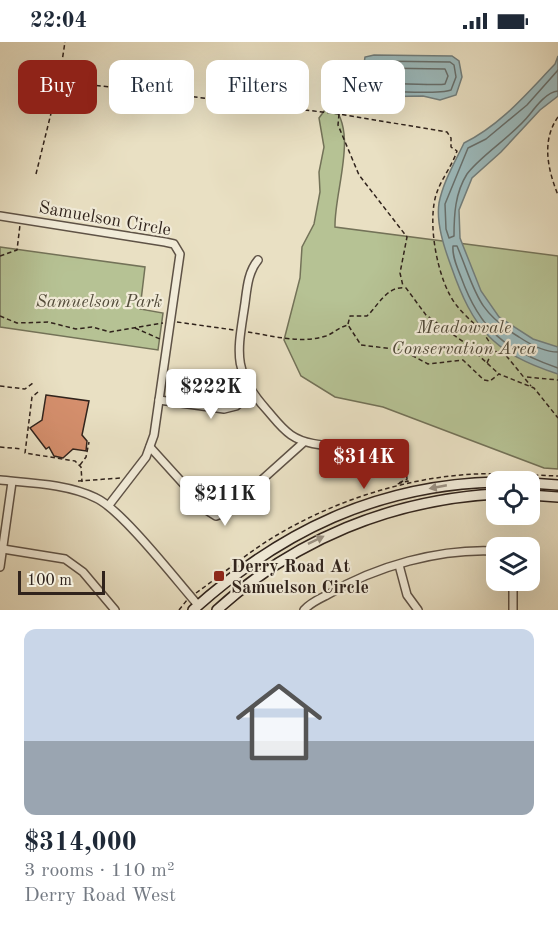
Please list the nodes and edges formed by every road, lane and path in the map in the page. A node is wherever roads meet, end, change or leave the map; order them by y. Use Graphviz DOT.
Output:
graph roads {
  1 [pos="66,42"];
  2 [pos="63,60"];
  3 [pos="97,85"];
  4 [pos="321,112"];
  5 [pos="51,114"];
  6 [pos="339,114"];
  7 [pos="558,117"];
  8 [pos="36,174"];
  9 [pos="558,195"];
  10 [pos="0,216"];
  11 [pos="20,218"];
  12 [pos="0,256"];
  13 [pos="258,260"];
  14 [pos="404,287"];
  15 [pos="0,316"];
  16 [pos="174,322"];
  17 [pos="167,323"];
  18 [pos="348,325"];
  19 [pos="134,327"];
  20 [pos="237,331"];
  21 [pos="244,332"];
  22 [pos="168,341"];
  23 [pos="493,351"];
  24 [pos="487,363"];
  25 [pos="499,374"];
  26 [pos="526,377"];
  27 [pos="558,380"];
  28 [pos="33,383"];
  29 [pos="0,386"];
  30 [pos="531,386"];
  31 [pos="38,392"];
  32 [pos="252,393"];
  33 [pos="159,400"];
  34 [pos="558,418"];
  35 [pos="88,442"];
  36 [pos="304,442"];
  37 [pos="0,447"];
  38 [pos="150,447"];
  39 [pos="23,449"];
  40 [pos="80,466"];
  41 [pos="391,468"];
  42 [pos="131,478"];
  43 [pos="0,480"];
  44 [pos="78,481"];
  45 [pos="12,482"];
  46 [pos="82,482"];
  47 [pos="486,482"];
  48 [pos="408,484"];
  49 [pos="540,484"];
  50 [pos="558,485"];
  51 [pos="486,495"];
  52 [pos="540,496"];
  53 [pos="558,497"];
  54 [pos="109,505"];
  55 [pos="3,549"];
  56 [pos="486,551"];
  57 [pos="399,565"];
  58 [pos="0,567"];
  59 [pos="513,591"];
  60 [pos="187,601"];
  61 [pos="196,608"];
  62 [pos="115,610"];
  63 [pos="180,610"];
  64 [pos="217,610"];
  65 [pos="304,610"];
  66 [pos="418,610"];
  67 [pos="513,610"];
  1 -- 2 [label="path"];
  3 -- 4 [label="path"];
  5 -- 8 [label="path"];
  6 -- 14 [label="path"];
  6 -- 23 [label="path"];
  7 -- 9 [label="path"];
  10 -- 11 [label="street, Samuelson Circle"];
  11 -- 12 [label="path"];
  11 -- 22 [label="street, Samuelson Circle"];
  13 -- 32 [label="street"];
  14 -- 18 [label="path"];
  14 -- 24 [label="path"];
  15 -- 19 [label="path"];
  16 -- 20 [label="path"];
  17 -- 19 [label="path"];
  18 -- 21 [label="path"];
  18 -- 25 [label="path"];
  19 -- 22 [label="path"];
  22 -- 33 [label="street, Samuelson Circle"];
  23 -- 24 [label="path"];
  23 -- 26 [label="path"];
  24 -- 25 [label="path"];
  25 -- 30 [label="path"];
  26 -- 27 [label="path"];
  26 -- 30 [label="path"];
  28 -- 29 [label="path"];
  30 -- 34 [label="path"];
  31 -- 39 [label="path"];
  32 -- 33 [label="street"];
  32 -- 36 [label="street"];
  33 -- 38 [label="street, Samuelson Circle"];
  35 -- 40 [label="path"];
  36 -- 38 [label="street"];
  36 -- 41 [label="street"];
  37 -- 39 [label="path"];
  38 -- 42 [label="street, Samuelson Circle"];
  39 -- 40 [label="path"];
  40 -- 46 [label="path"];
  41 -- 48 [label="path"];
  42 -- 46 [label="path"];
  42 -- 54 [label="street, Samuelson Circle"];
  43 -- 45 [label="street"];
  44 -- 46 [label="path"];
  45 -- 54 [label="street"];
  45 -- 55 [label="street"];
  47 -- 61 [label="main road, one-way"];
  49 -- 50 [label="main road"];
  64 -- 51 [label="main road, one-way"];
  52 -- 53 [label="main road"];
  54 -- 61 [label="street"];
  55 -- 58 [label="street"];
  55 -- 62 [label="street"];
  56 -- 57 [label="street"];
  57 -- 65 [label="street"];
  57 -- 66 [label="street"];
  59 -- 67 [label="street"];
  60 -- 63 [label="path"];
}
